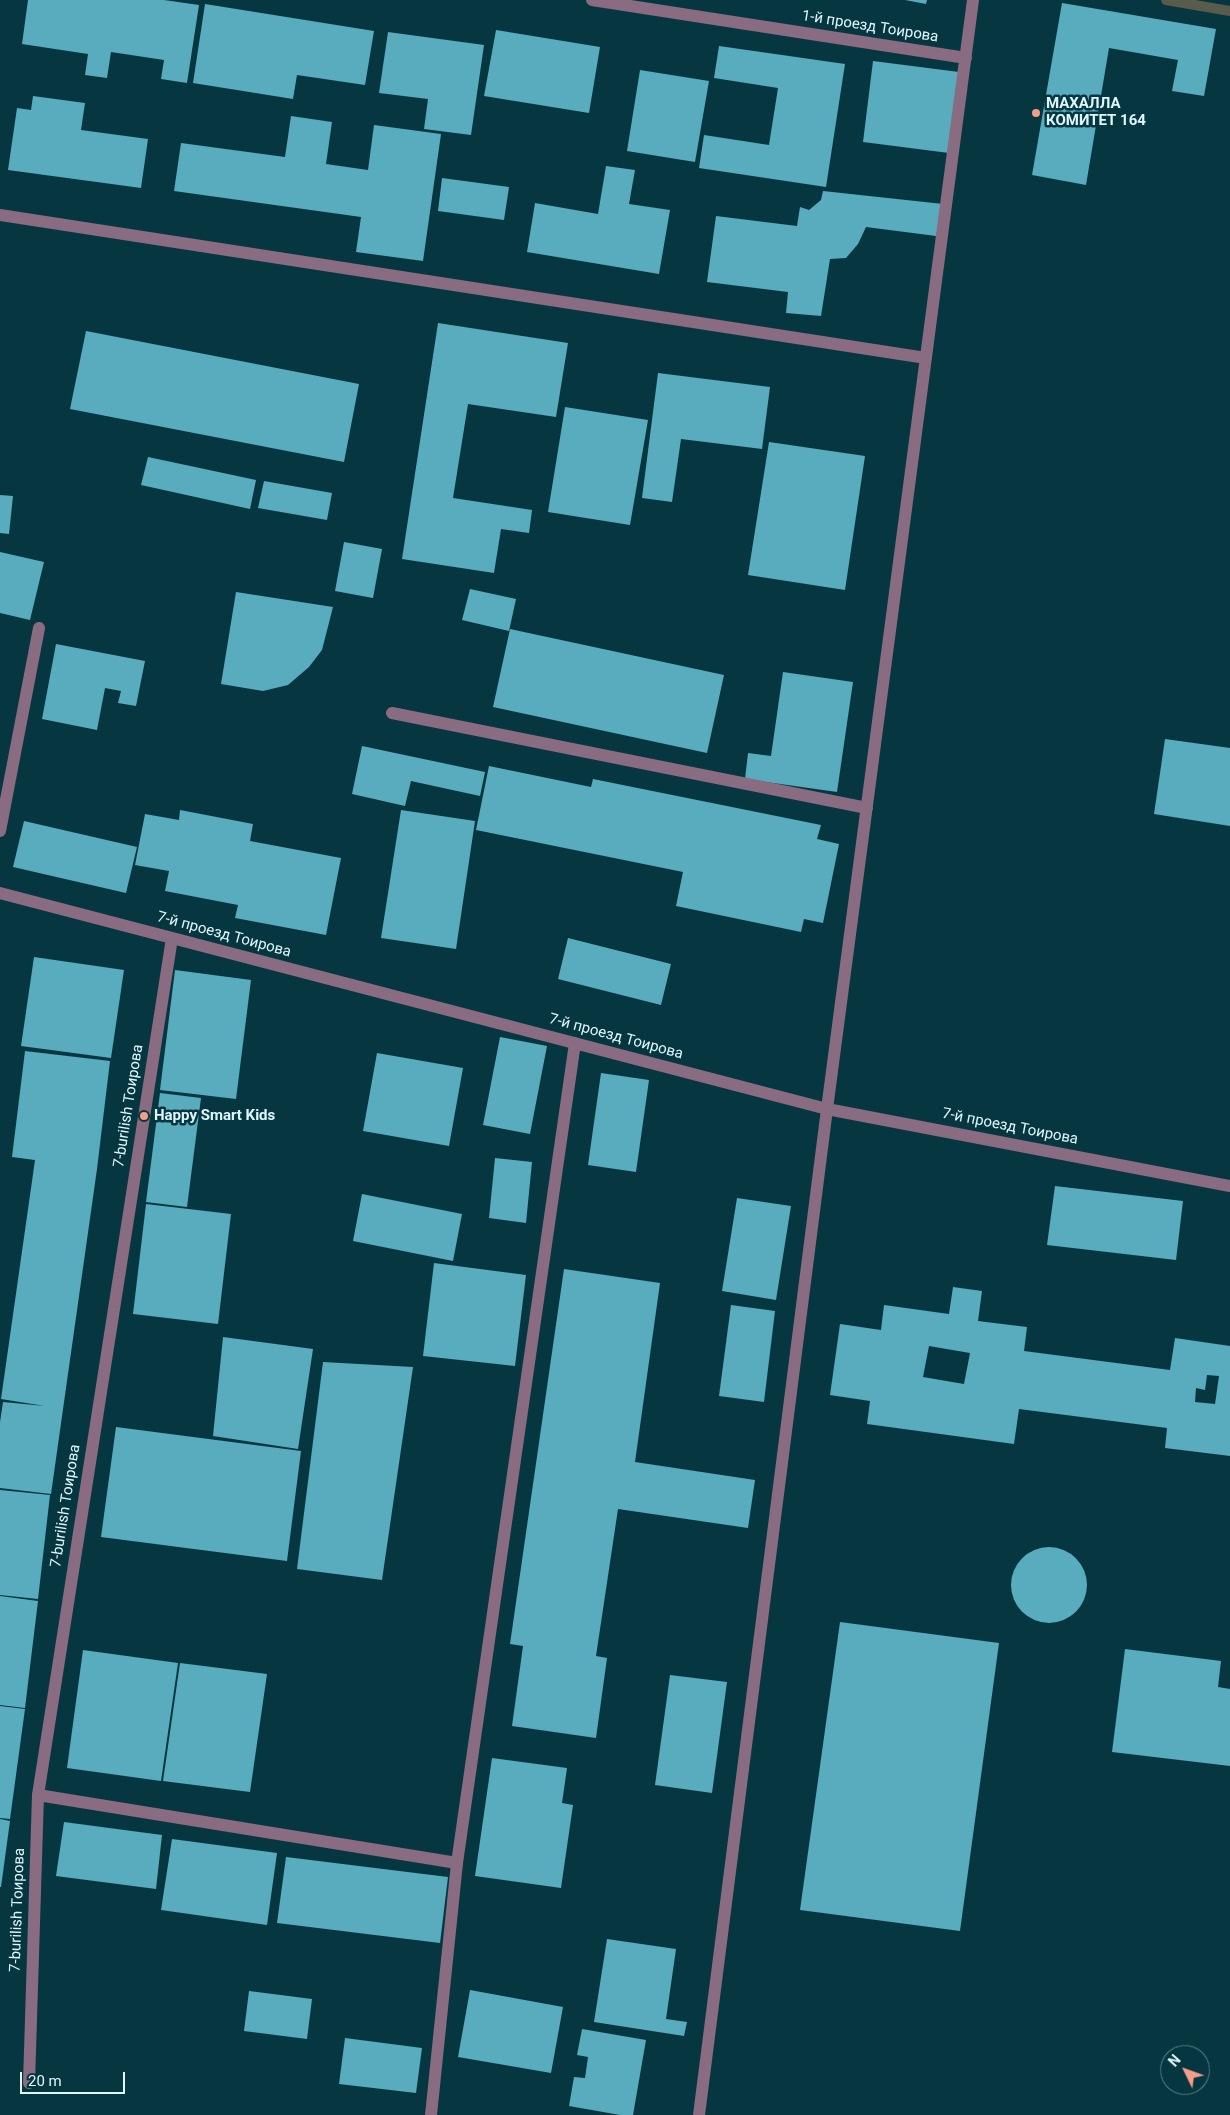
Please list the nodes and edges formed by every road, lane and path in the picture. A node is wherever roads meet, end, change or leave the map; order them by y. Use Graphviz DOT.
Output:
graph roads {
  1 [pos="592,0"];
  2 [pos="973,0"];
  3 [pos="966,58"];
  4 [pos="0,215"];
  5 [pos="926,358"];
  6 [pos="39,628"];
  7 [pos="392,713"];
  8 [pos="867,808"];
  9 [pos="0,831"];
  10 [pos="0,893"];
  11 [pos="172,938"];
  12 [pos="575,1043"];
  13 [pos="827,1109"];
  14 [pos="1230,1186"];
  15 [pos="38,1794"];
  16 [pos="457,1862"];
  17 [pos="29,2083"];
  18 [pos="431,2115"];
  19 [pos="698,2115"];
  1 -- 3 [label="street, 1-й проезд Тоирова"];
  2 -- 3 [label="street"];
  3 -- 5 [label="street"];
  4 -- 5 [label="street"];
  5 -- 8 [label="street"];
  6 -- 9 [label="street"];
  7 -- 8 [label="street"];
  8 -- 13 [label="street"];
  10 -- 11 [label="street, 7-й проезд Тоирова"];
  11 -- 12 [label="street, 7-й проезд Тоирова"];
  11 -- 15 [label="street, 7-burilish Тоирова"];
  12 -- 13 [label="street, 7-й проезд Тоирова"];
  12 -- 16 [label="street"];
  13 -- 14 [label="street, 7-й проезд Тоирова"];
  13 -- 19 [label="street"];
  15 -- 16 [label="street"];
  15 -- 17 [label="street, 7-burilish Тоирова"];
  16 -- 18 [label="street"];
}
